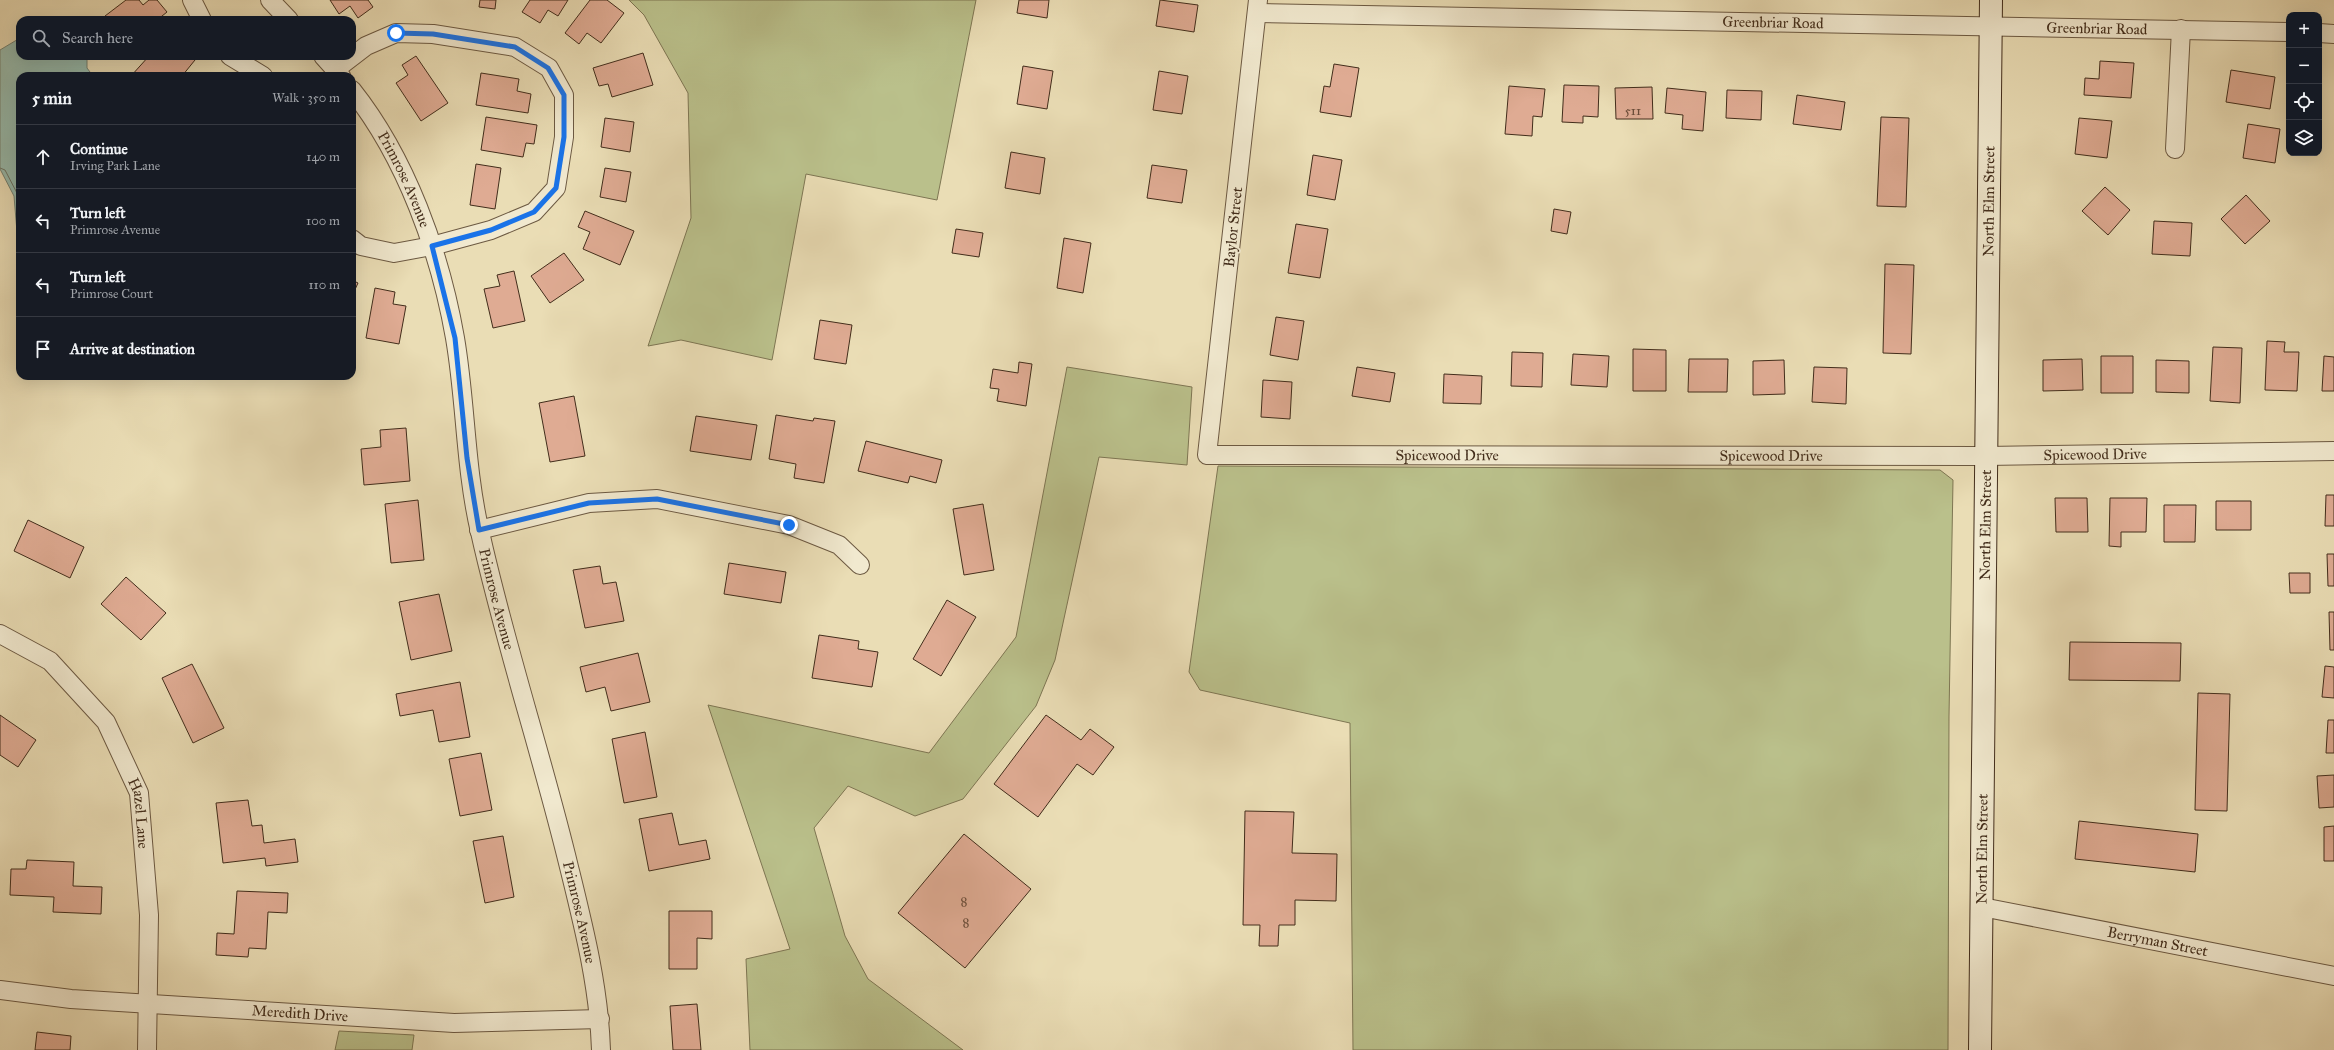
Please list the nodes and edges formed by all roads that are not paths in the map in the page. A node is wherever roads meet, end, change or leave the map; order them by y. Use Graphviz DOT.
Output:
graph roads {
  1 [pos="192,0"];
  2 [pos="270,0"];
  3 [pos="1991,0"];
  4 [pos="1257,7"];
  5 [pos="200,16"];
  6 [pos="285,16"];
  7 [pos="1991,27"];
  8 [pos="2182,29"];
  9 [pos="2286,32"];
  10 [pos="2322,34"];
  11 [pos="2334,34"];
  12 [pos="356,56"];
  13 [pos="237,60"];
  14 [pos="328,60"];
  15 [pos="352,60"];
  16 [pos="256,72"];
  17 [pos="338,72"];
  18 [pos="340,72"];
  19 [pos="356,95"];
  20 [pos="2175,149"];
  21 [pos="356,242"];
  22 [pos="432,246"];
  23 [pos="2334,451"];
  24 [pos="1207,455"];
  25 [pos="1986,456"];
  26 [pos="479,530"];
  27 [pos="860,565"];
  28 [pos="0,634"];
  29 [pos="1982,907"];
  30 [pos="2334,976"];
  31 [pos="0,990"];
  32 [pos="148,1003"];
  33 [pos="600,1019"];
  34 [pos="147,1050"];
  35 [pos="601,1050"];
  36 [pos="1980,1050"];
  1 -- 5 [label="street"];
  2 -- 6 [label="street"];
  3 -- 7 [label="main road, North Elm Street"];
  4 -- 7 [label="street, Greenbriar Road"];
  4 -- 24 [label="street, Baylor Street"];
  7 -- 8 [label="street, Greenbriar Road"];
  7 -- 25 [label="main road, North Elm Street"];
  8 -- 9 [label="street, Greenbriar Road"];
  8 -- 20 [label="street"];
  10 -- 11 [label="street"];
  12 -- 22 [label="street"];
  13 -- 16 [label="street"];
  14 -- 17 [label="street"];
  15 -- 18 [label="street"];
  19 -- 22 [label="street, Primrose Avenue"];
  21 -- 22 [label="street"];
  22 -- 26 [label="street, Primrose Avenue"];
  23 -- 25 [label="street, Spicewood Drive"];
  24 -- 25 [label="street, Spicewood Drive"];
  25 -- 29 [label="main road, North Elm Street"];
  26 -- 27 [label="street"];
  26 -- 33 [label="street, Primrose Avenue"];
  28 -- 32 [label="street, Hazel Lane"];
  29 -- 30 [label="street, Berryman Street"];
  29 -- 36 [label="main road, North Elm Street"];
  31 -- 32 [label="street, Meredith Drive"];
  32 -- 33 [label="street, Meredith Drive"];
  32 -- 34 [label="street, Hazel Lane"];
  33 -- 35 [label="street, Primrose Avenue"];
}
